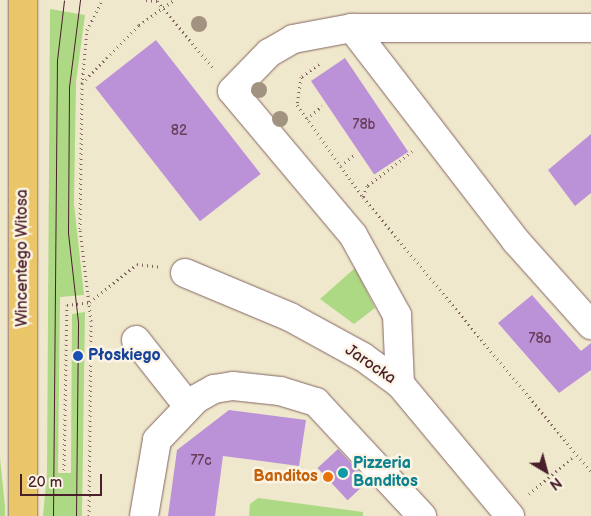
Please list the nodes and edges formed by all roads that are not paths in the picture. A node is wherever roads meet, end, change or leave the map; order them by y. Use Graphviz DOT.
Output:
graph roads {
  1 [pos="23,0"];
  2 [pos="352,28"];
  3 [pos="591,28"];
  4 [pos="185,273"];
  5 [pos="591,325"];
  6 [pos="136,340"];
  7 [pos="400,384"];
  8 [pos="188,406"];
  9 [pos="518,506"];
  10 [pos="413,513"];
  11 [pos="23,516"];
  12 [pos="144,516"];
  1 -- 11 [label="main road, Wincentego Witosa"];
  2 -- 3 [label="street"];
  2 -- 5 [label="street"];
  2 -- 7 [label="street"];
  4 -- 7 [label="street, Jarocka"];
  6 -- 8 [label="street"];
  7 -- 9 [label="street, Jarocka"];
  8 -- 10 [label="street"];
  8 -- 12 [label="street"];
}
